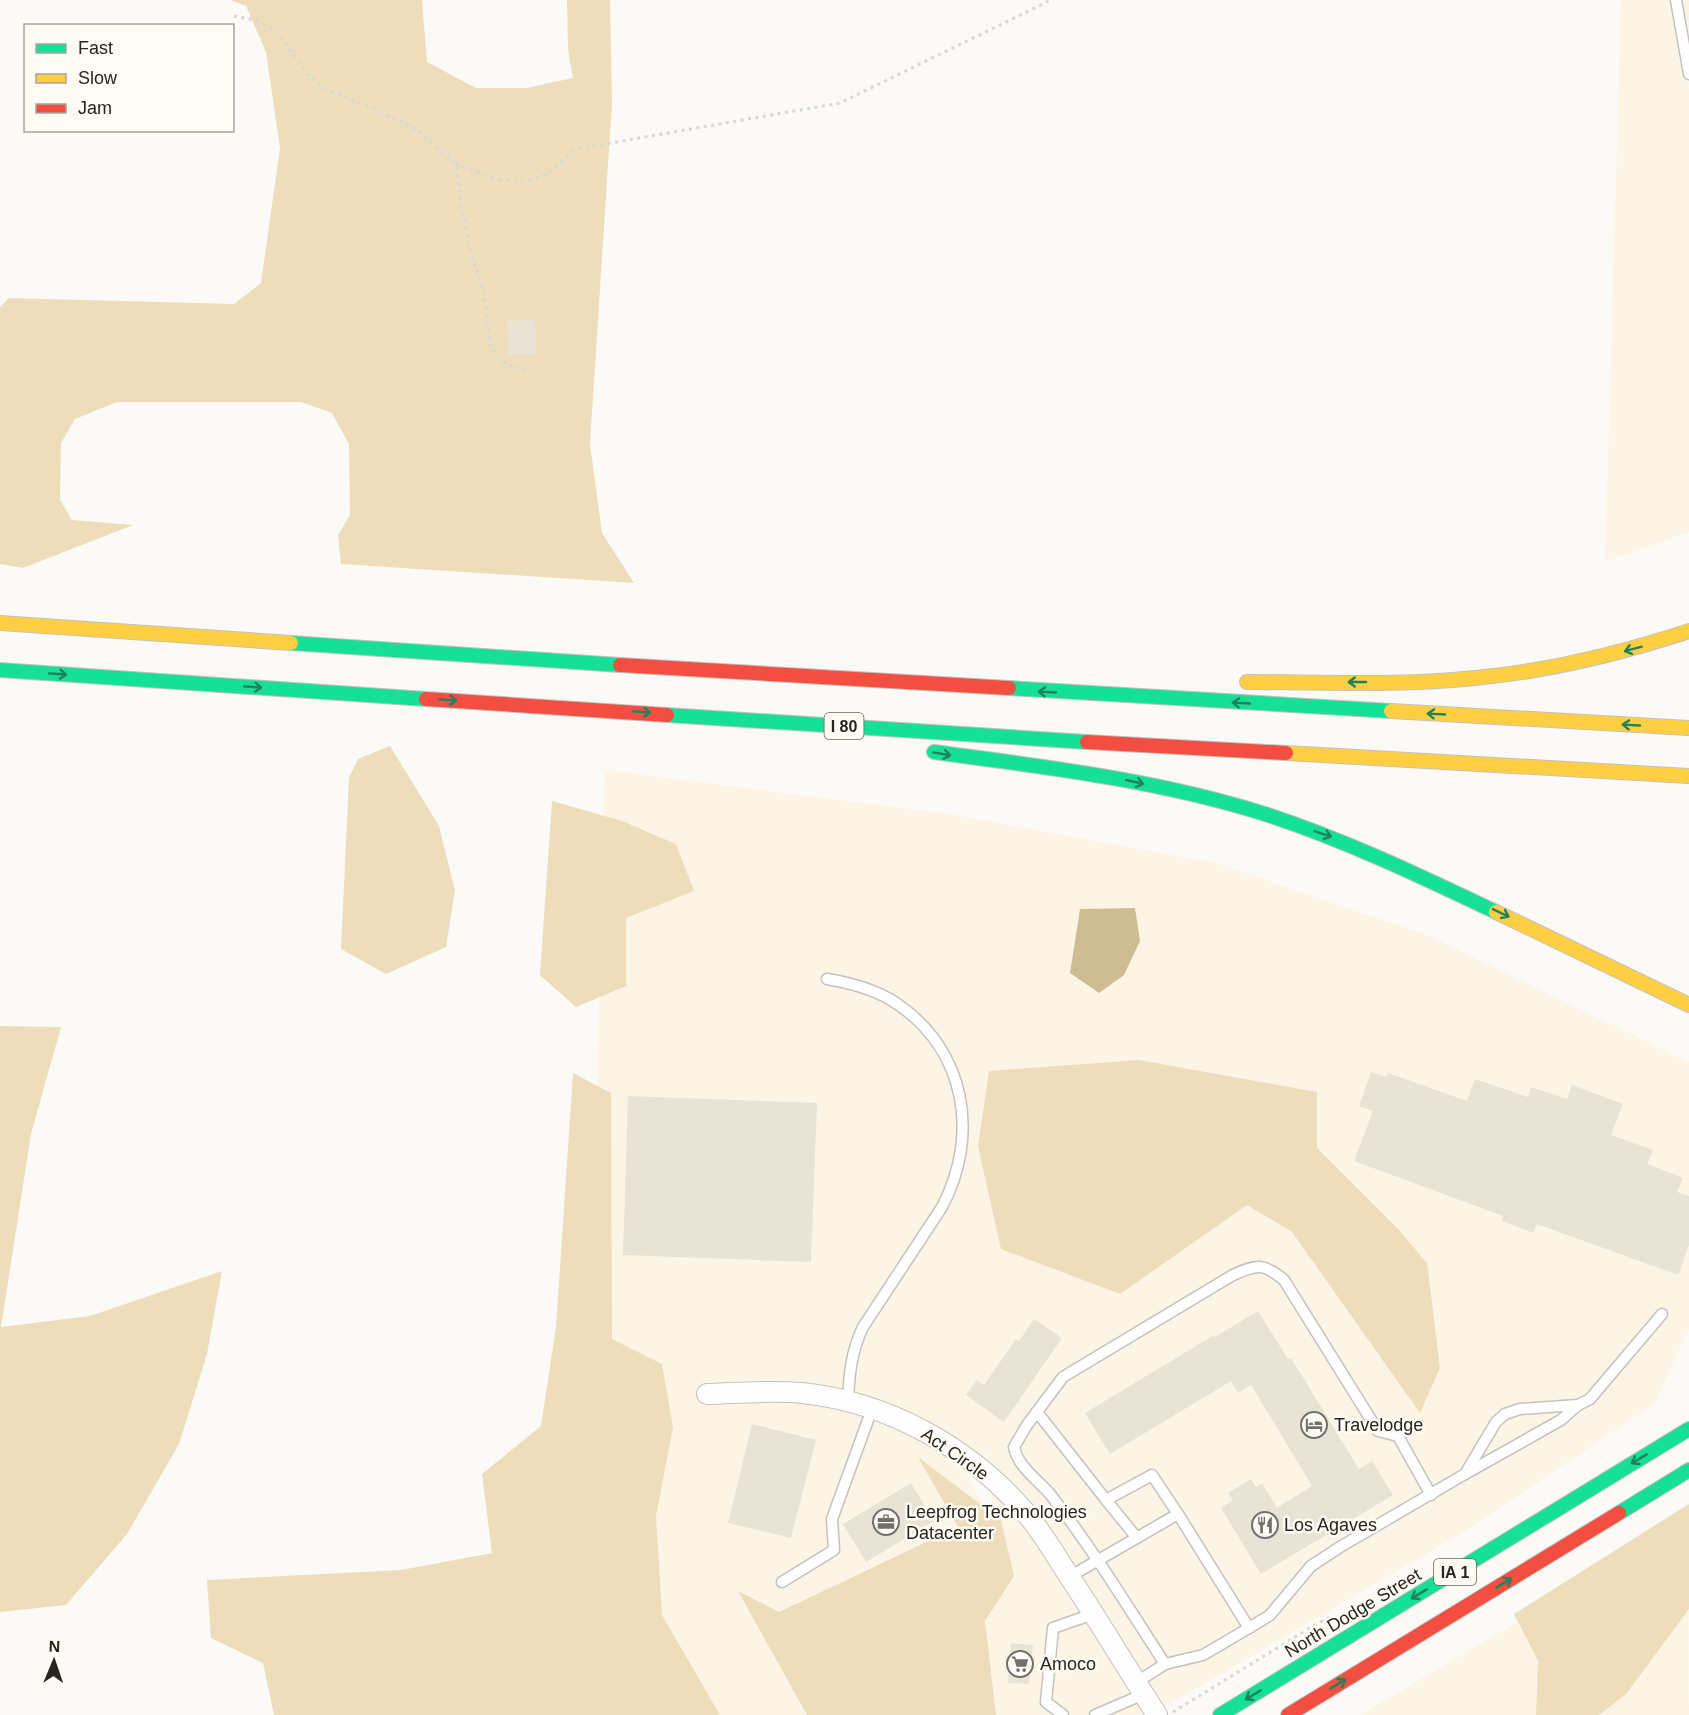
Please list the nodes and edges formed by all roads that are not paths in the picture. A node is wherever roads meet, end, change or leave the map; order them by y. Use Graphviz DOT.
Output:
graph roads {
  1 [pos="1677,0"];
  2 [pos="1689,74"];
  3 [pos="0,623"];
  4 [pos="1689,631"];
  5 [pos="0,670"];
  6 [pos="1230,682"];
  7 [pos="1184,684"];
  8 [pos="1093,694"];
  9 [pos="846,726"];
  10 [pos="1689,728"];
  11 [pos="903,743"];
  12 [pos="925,750"];
  13 [pos="1689,776"];
  14 [pos="826,979"];
  15 [pos="1689,1005"];
  16 [pos="1662,1314"];
  17 [pos="707,1394"];
  18 [pos="848,1402"];
  19 [pos="1578,1405"];
  20 [pos="872,1409"];
  21 [pos="1037,1412"];
  22 [pos="1689,1429"];
  23 [pos="1689,1470"];
  24 [pos="1465,1474"];
  25 [pos="1431,1496"];
  26 [pos="1106,1500"];
  27 [pos="1178,1514"];
  28 [pos="1137,1538"];
  29 [pos="1097,1561"];
  30 [pos="1069,1577"];
  31 [pos="782,1582"];
  32 [pos="1093,1614"];
  33 [pos="1249,1628"];
  34 [pos="1165,1664"];
  35 [pos="1140,1688"];
  36 [pos="1063,1715"];
  37 [pos="1095,1715"];
  38 [pos="1157,1715"];
  39 [pos="1220,1715"];
  40 [pos="1288,1715"];
  1 -- 2 [label="lane"];
  8 -- 3 [label="main road, one-way"];
  4 -- 6 [label="main road, one-way"];
  5 -- 9 [label="main road, I 80, one-way"];
  7 -- 8 [label="main road"];
  10 -- 8 [label="main road, one-way"];
  9 -- 11 [label="main road"];
  9 -- 13 [label="main road, I 80"];
  12 -- 15 [label="main road, one-way"];
  14 -- 18 [label="lane"];
  16 -- 19 [label="lane"];
  17 -- 18 [label="street, Act Circle"];
  18 -- 20 [label="street, Act Circle"];
  19 -- 24 [label="lane"];
  19 -- 24 [label="lane"];
  20 -- 30 [label="street, Act Circle"];
  20 -- 31 [label="lane"];
  21 -- 25 [label="lane"];
  21 -- 26 [label="lane"];
  21 -- 29 [label="lane"];
  22 -- 39 [label="main road, North Dodge Street / IA 1, one-way"];
  40 -- 23 [label="main road, IA 1, one-way"];
  24 -- 25 [label="lane"];
  25 -- 33 [label="lane"];
  26 -- 27 [label="lane"];
  26 -- 28 [label="lane"];
  27 -- 28 [label="lane"];
  27 -- 33 [label="lane"];
  28 -- 29 [label="lane"];
  29 -- 30 [label="lane"];
  29 -- 34 [label="lane"];
  30 -- 32 [label="street, Act Circle"];
  32 -- 35 [label="street, Act Circle"];
  32 -- 36 [label="lane"];
  33 -- 34 [label="lane"];
  34 -- 35 [label="lane"];
  35 -- 37 [label="lane"];
  35 -- 38 [label="street, Act Circle"];
}
